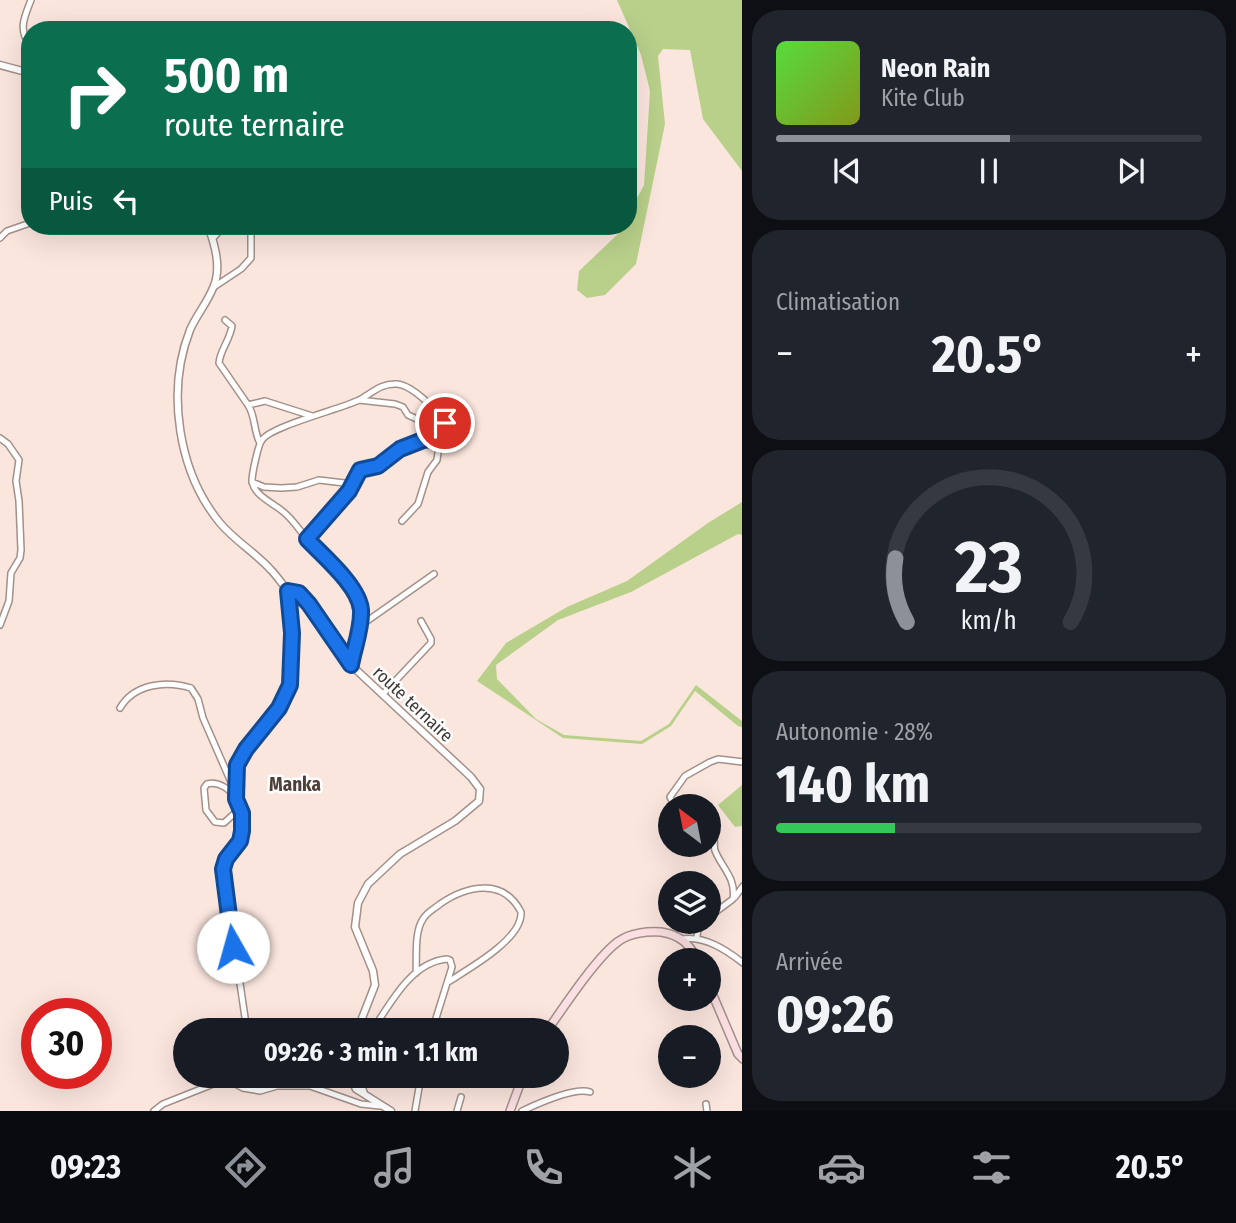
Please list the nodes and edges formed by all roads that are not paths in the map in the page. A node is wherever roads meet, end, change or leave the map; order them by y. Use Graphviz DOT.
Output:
graph roads {
  1 [pos="31,0"];
  2 [pos="23,21"];
  3 [pos="0,65"];
  4 [pos="21,71"];
  5 [pos="21,226"];
  6 [pos="212,235"];
  7 [pos="216,235"];
  8 [pos="251,235"];
  9 [pos="0,238"];
  10 [pos="213,238"];
  11 [pos="214,287"];
  12 [pos="225,320"];
  13 [pos="359,400"];
  14 [pos="248,405"];
  15 [pos="312,416"];
  16 [pos="455,435"];
  17 [pos="441,436"];
  18 [pos="0,438"];
  19 [pos="260,443"];
  20 [pos="252,482"];
  21 [pos="352,484"];
  22 [pos="401,521"];
  23 [pos="307,539"];
  24 [pos="434,574"];
  25 [pos="288,591"];
  26 [pos="421,621"];
  27 [pos="0,625"];
  28 [pos="360,626"];
  29 [pos="351,665"];
  30 [pos="383,694"];
  31 [pos="120,708"];
  32 [pos="742,762"];
  33 [pos="671,794"];
  34 [pos="236,799"];
  35 [pos="242,813"];
  36 [pos="719,858"];
  37 [pos="742,887"];
  38 [pos="733,899"];
  39 [pos="721,908"];
  40 [pos="697,934"];
  41 [pos="697,937"];
  42 [pos="682,939"];
  43 [pos="692,948"];
  44 [pos="742,963"];
  45 [pos="416,973"];
  46 [pos="448,982"];
  47 [pos="720,1011"];
  48 [pos="245,1018"];
  49 [pos="362,1018"];
  50 [pos="381,1018"];
  51 [pos="436,1018"];
  52 [pos="557,1018"];
  53 [pos="742,1058"];
  54 [pos="200,1088"];
  55 [pos="243,1088"];
  56 [pos="260,1088"];
  57 [pos="356,1088"];
  58 [pos="362,1088"];
  59 [pos="419,1088"];
  60 [pos="519,1088"];
  61 [pos="260,1091"];
  62 [pos="364,1092"];
  63 [pos="590,1092"];
  64 [pos="461,1097"];
  65 [pos="380,1106"];
  66 [pos="154,1111"];
  67 [pos="391,1111"];
  68 [pos="415,1111"];
  69 [pos="457,1111"];
  70 [pos="510,1111"];
  71 [pos="522,1111"];
  1 -- 2 [label="street"];
  3 -- 4 [label="street"];
  5 -- 9 [label="street"];
  6 -- 10 [label="street, route ternaire"];
  7 -- 10 [label="street"];
  8 -- 11 [label="street"];
  10 -- 11 [label="street, route ternaire"];
  11 -- 25 [label="street, route ternaire"];
  12 -- 14 [label="street"];
  13 -- 15 [label="street"];
  13 -- 17 [label="street"];
  13 -- 17 [label="street"];
  14 -- 15 [label="street"];
  14 -- 19 [label="street"];
  15 -- 19 [label="street"];
  16 -- 17 [label="street"];
  17 -- 21 [label="street"];
  17 -- 22 [label="street"];
  18 -- 27 [label="street"];
  19 -- 20 [label="street"];
  20 -- 21 [label="street"];
  20 -- 23 [label="street"];
  21 -- 23 [label="street"];
  23 -- 28 [label="street"];
  24 -- 28 [label="street"];
  25 -- 29 [label="street, route ternaire"];
  25 -- 34 [label="street"];
  26 -- 30 [label="street"];
  28 -- 29 [label="street"];
  29 -- 30 [label="street, route ternaire"];
  30 -- 49 [label="street, route ternaire"];
  31 -- 34 [label="street"];
  32 -- 33 [label="street"];
  34 -- 35 [label="street"];
  34 -- 35 [label="street"];
  35 -- 48 [label="street"];
  36 -- 38 [label="street"];
  37 -- 38 [label="street"];
  38 -- 39 [label="street"];
  40 -- 41 [label="street"];
  41 -- 42 [label="street"];
  41 -- 44 [label="street"];
  42 -- 43 [label="main road"];
  42 -- 52 [label="main road"];
  45 -- 46 [label="street"];
  45 -- 46 [label="street"];
  45 -- 50 [label="street"];
  46 -- 51 [label="street"];
  47 -- 53 [label="main road"];
  54 -- 66 [label="street"];
  55 -- 61 [label="street"];
  56 -- 61 [label="street"];
  57 -- 62 [label="street"];
  58 -- 62 [label="street"];
  59 -- 68 [label="street"];
  60 -- 70 [label="main road"];
  61 -- 65 [label="street"];
  62 -- 65 [label="street"];
  63 -- 71 [label="street"];
  64 -- 69 [label="street"];
  65 -- 67 [label="street"];
}
